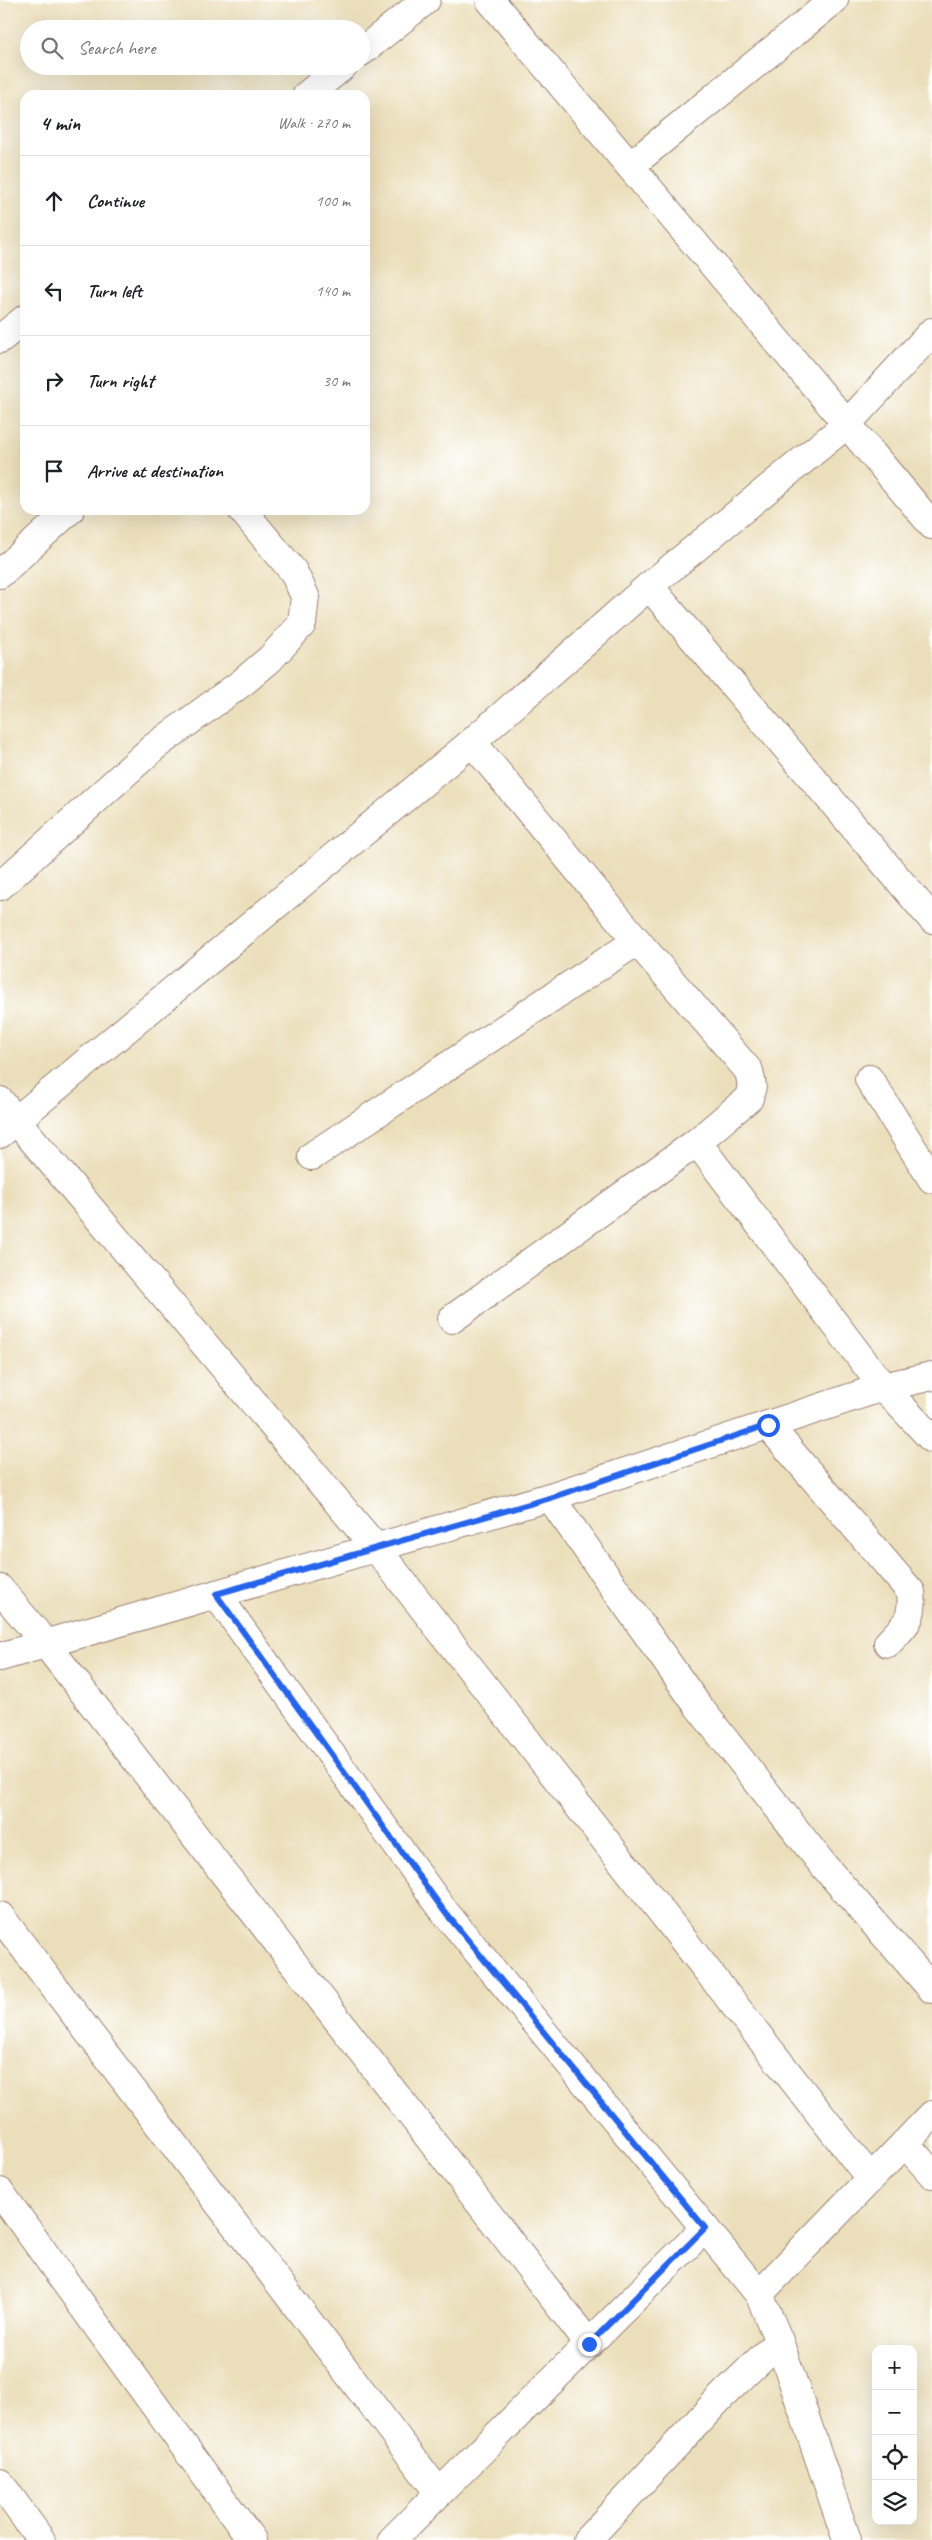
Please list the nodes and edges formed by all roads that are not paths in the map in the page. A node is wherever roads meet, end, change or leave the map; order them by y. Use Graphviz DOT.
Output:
graph roads {
  1 [pos="426,0"];
  2 [pos="490,0"];
  3 [pos="834,0"];
  4 [pos="370,45"];
  5 [pos="332,75"];
  6 [pos="313,90"];
  7 [pos="630,166"];
  8 [pos="20,323"];
  9 [pos="932,332"];
  10 [pos="0,339"];
  11 [pos="846,425"];
  12 [pos="65,515"];
  13 [pos="246,515"];
  14 [pos="932,525"];
  15 [pos="0,574"];
  16 [pos="649,586"];
  17 [pos="472,742"];
  18 [pos="0,886"];
  19 [pos="932,919"];
  20 [pos="637,941"];
  21 [pos="869,1079"];
  22 [pos="5,1118"];
  23 [pos="697,1142"];
  24 [pos="312,1156"];
  25 [pos="932,1179"];
  26 [pos="452,1319"];
  27 [pos="932,1376"];
  28 [pos="883,1387"];
  29 [pos="768,1425"];
  30 [pos="932,1439"];
  31 [pos="550,1498"];
  32 [pos="376,1548"];
  33 [pos="0,1589"];
  34 [pos="216,1594"];
  35 [pos="888,1643"];
  36 [pos="46,1644"];
  37 [pos="0,1657"];
  38 [pos="0,1916"];
  39 [pos="932,1989"];
  40 [pos="932,2115"];
  41 [pos="904,2143"];
  42 [pos="932,2174"];
  43 [pos="870,2178"];
  44 [pos="0,2192"];
  45 [pos="705,2228"];
  46 [pos="759,2294"];
  47 [pos="778,2341"];
  48 [pos="589,2344"];
  49 [pos="0,2483"];
  50 [pos="439,2493"];
  51 [pos="41,2540"];
  52 [pos="252,2540"];
  53 [pos="392,2540"];
  54 [pos="587,2540"];
  55 [pos="847,2540"];
  1 -- 4 [label="street"];
  2 -- 7 [label="street"];
  3 -- 7 [label="street"];
  5 -- 6 [label="street"];
  7 -- 11 [label="street"];
  8 -- 10 [label="street"];
  9 -- 11 [label="street"];
  11 -- 14 [label="street"];
  11 -- 16 [label="street"];
  12 -- 15 [label="street"];
  13 -- 18 [label="street"];
  16 -- 17 [label="street"];
  16 -- 19 [label="street"];
  17 -- 20 [label="street"];
  17 -- 22 [label="street"];
  20 -- 23 [label="street"];
  20 -- 24 [label="street"];
  21 -- 25 [label="street"];
  22 -- 32 [label="street"];
  23 -- 26 [label="street"];
  23 -- 28 [label="street"];
  27 -- 28 [label="street"];
  28 -- 29 [label="street"];
  28 -- 30 [label="street"];
  29 -- 31 [label="street"];
  29 -- 35 [label="street"];
  31 -- 32 [label="street"];
  31 -- 39 [label="street"];
  32 -- 34 [label="street"];
  32 -- 43 [label="street"];
  33 -- 36 [label="street"];
  34 -- 36 [label="street"];
  34 -- 45 [label="street"];
  36 -- 37 [label="street"];
  36 -- 48 [label="street"];
  38 -- 50 [label="street"];
  40 -- 41 [label="street"];
  41 -- 42 [label="street"];
  41 -- 43 [label="street"];
  43 -- 46 [label="street"];
  44 -- 52 [label="street"];
  45 -- 46 [label="street"];
  45 -- 48 [label="street"];
  46 -- 47 [label="street"];
  47 -- 54 [label="street"];
  47 -- 55 [label="street"];
  48 -- 50 [label="street"];
  49 -- 51 [label="street"];
  50 -- 53 [label="street"];
}
